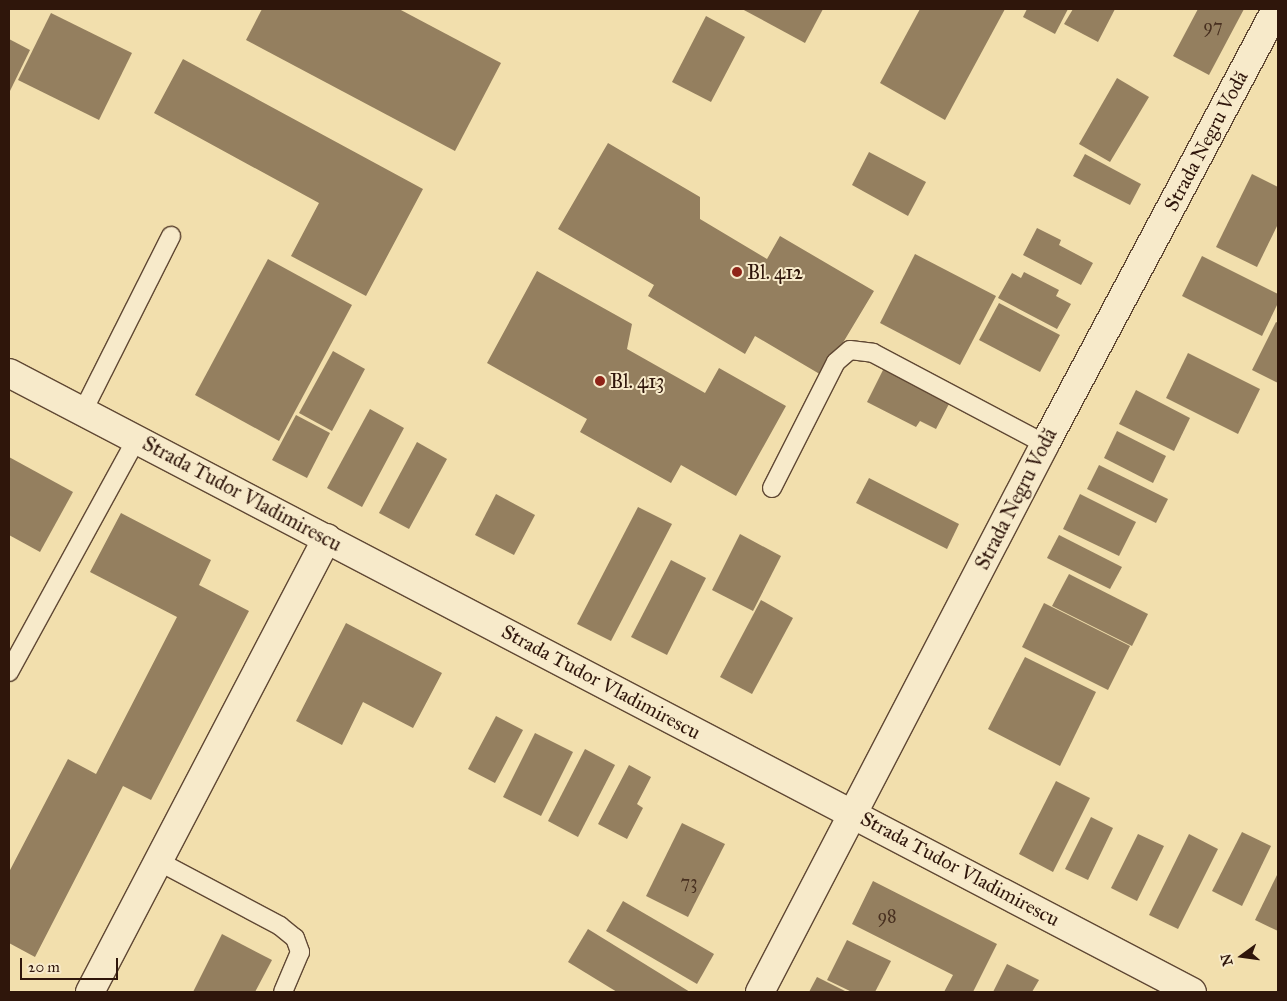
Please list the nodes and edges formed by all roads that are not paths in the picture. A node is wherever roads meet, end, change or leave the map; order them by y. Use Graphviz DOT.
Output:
graph roads {
  1 [pos="1276,9"];
  2 [pos="171,236"];
  3 [pos="9,373"];
  4 [pos="83,411"];
  5 [pos="136,438"];
  6 [pos="1045,444"];
  7 [pos="772,488"];
  8 [pos="327,538"];
  9 [pos="9,672"];
  10 [pos="854,814"];
  11 [pos="158,860"];
  12 [pos="90,992"];
  13 [pos="283,992"];
  14 [pos="760,992"];
  15 [pos="1192,992"];
  1 -- 6 [label="street, Strada Negru Vodă"];
  2 -- 4 [label="lane"];
  3 -- 4 [label="street, Strada Tudor Vladimirescu"];
  4 -- 5 [label="street, Strada Tudor Vladimirescu"];
  5 -- 8 [label="street, Strada Tudor Vladimirescu"];
  5 -- 9 [label="lane"];
  6 -- 7 [label="lane"];
  6 -- 10 [label="street, Strada Negru Vodă"];
  8 -- 10 [label="street, Strada Tudor Vladimirescu"];
  8 -- 11 [label="street"];
  10 -- 14 [label="street, Strada Negru Vodă"];
  10 -- 15 [label="street, Strada Tudor Vladimirescu"];
  11 -- 12 [label="street"];
  11 -- 13 [label="lane"];
}
